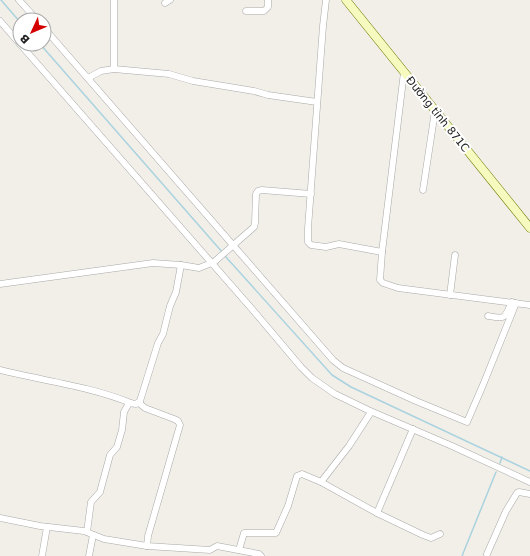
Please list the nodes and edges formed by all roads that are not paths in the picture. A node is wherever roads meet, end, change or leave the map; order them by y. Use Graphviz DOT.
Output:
graph roads {
  1 [pos="19,0"];
  2 [pos="114,0"];
  3 [pos="268,0"];
  4 [pos="326,0"];
  5 [pos="346,0"];
  6 [pos="246,11"];
  7 [pos="30,12"];
  8 [pos="0,20"];
  9 [pos="12,35"];
  10 [pos="52,37"];
  11 [pos="27,52"];
  12 [pos="114,69"];
  13 [pos="404,72"];
  14 [pos="88,78"];
  15 [pos="318,102"];
  16 [pos="435,111"];
  17 [pos="424,190"];
  18 [pos="311,194"];
  19 [pos="530,228"];
  20 [pos="233,246"];
  21 [pos="382,252"];
  22 [pos="456,255"];
  23 [pos="213,263"];
  24 [pos="181,265"];
  25 [pos="0,284"];
  26 [pos="450,295"];
  27 [pos="514,303"];
  28 [pos="530,305"];
  29 [pos="488,316"];
  30 [pos="0,370"];
  31 [pos="131,403"];
  32 [pos="139,403"];
  33 [pos="371,412"];
  34 [pos="413,429"];
  35 [pos="321,482"];
  36 [pos="530,482"];
  37 [pos="530,494"];
  38 [pos="377,512"];
  39 [pos="0,518"];
  40 [pos="47,527"];
  41 [pos="90,533"];
  42 [pos="440,534"];
  43 [pos="147,546"];
  44 [pos="239,550"];
  45 [pos="487,554"];
  46 [pos="42,556"];
  47 [pos="89,556"];
  48 [pos="261,556"];
  1 -- 7 [label="street"];
  2 -- 12 [label="street"];
  3 -- 6 [label="street"];
  4 -- 15 [label="street"];
  5 -- 13 [label="main road, Đường tỉnh 871C"];
  8 -- 9 [label="street"];
  10 -- 14 [label="street"];
  11 -- 23 [label="street"];
  12 -- 14 [label="street"];
  12 -- 15 [label="street"];
  13 -- 16 [label="main road, Đường tỉnh 871C"];
  13 -- 21 [label="street"];
  14 -- 20 [label="street"];
  15 -- 18 [label="street"];
  16 -- 17 [label="street"];
  16 -- 19 [label="main road, Đường tỉnh 871C"];
  18 -- 20 [label="street"];
  18 -- 21 [label="street"];
  20 -- 23 [label="street"];
  20 -- 27 [label="street"];
  21 -- 26 [label="street"];
  22 -- 26 [label="street"];
  23 -- 24 [label="street"];
  23 -- 33 [label="street"];
  24 -- 25 [label="street"];
  24 -- 32 [label="street"];
  26 -- 27 [label="street"];
  27 -- 28 [label="street"];
  27 -- 29 [label="street"];
  30 -- 31 [label="street"];
  31 -- 32 [label="street"];
  31 -- 41 [label="street"];
  32 -- 43 [label="street"];
  33 -- 34 [label="street"];
  33 -- 35 [label="street"];
  34 -- 36 [label="street"];
  34 -- 38 [label="street"];
  35 -- 38 [label="street"];
  35 -- 44 [label="street"];
  37 -- 45 [label="street"];
  38 -- 42 [label="street"];
  39 -- 40 [label="street"];
  40 -- 41 [label="street"];
  40 -- 46 [label="street"];
  41 -- 43 [label="street"];
  41 -- 47 [label="street"];
  43 -- 44 [label="street"];
  44 -- 48 [label="street"];
}
